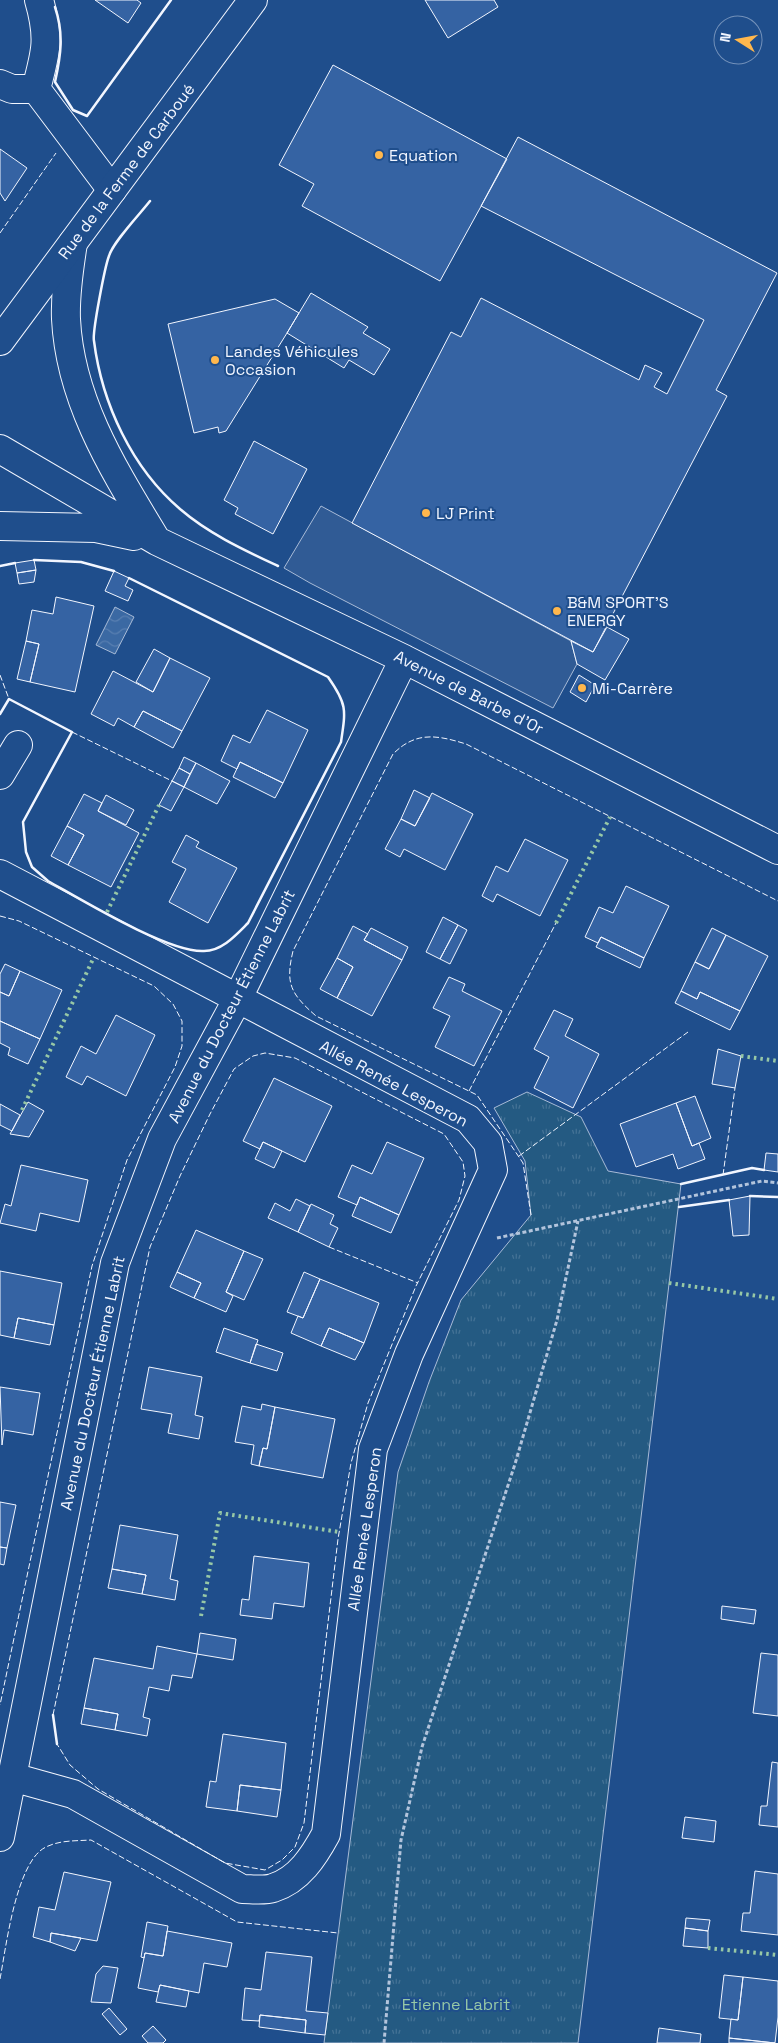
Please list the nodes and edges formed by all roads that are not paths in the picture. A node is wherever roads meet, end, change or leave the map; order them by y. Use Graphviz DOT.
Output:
graph roads {
  1 [pos="39,0"];
  2 [pos="253,0"];
  3 [pos="0,84"];
  4 [pos="36,89"];
  5 [pos="112,190"];
  6 [pos="72,243"];
  7 [pos="0,341"];
  8 [pos="0,449"];
  9 [pos="0,512"];
  10 [pos="0,526"];
  11 [pos="41,526"];
  12 [pos="157,541"];
  13 [pos="404,658"];
  14 [pos="18,745"];
  15 [pos="0,775"];
  16 [pos="778,850"];
  17 [pos="0,874"];
  18 [pos="237,1000"];
  19 [pos="12,1777"];
  20 [pos="0,1837"];
  1 -- 4 [label="street"];
  2 -- 5 [label="street, Rue de la Ferme de Carboué"];
  3 -- 4 [label="street"];
  4 -- 5 [label="street"];
  5 -- 6 [label="street, Rue de la Ferme de Carboué"];
  6 -- 7 [label="street, Rue de la Ferme de Carboué"];
  6 -- 12 [label="street"];
  8 -- 12 [label="street, Avenue de Barbe d'Or"];
  9 -- 11 [label="street, Avenue de Barbe d'Or"];
  10 -- 11 [label="street, Avenue de Barbe d'Or"];
  11 -- 12 [label="street, Avenue de Barbe d'Or"];
  12 -- 13 [label="street, Avenue de Barbe d'Or"];
  13 -- 16 [label="street, Avenue de Barbe d'Or"];
  13 -- 18 [label="street, Avenue du Docteur Étienne Labrit"];
  14 -- 15 [label="street"];
  17 -- 18 [label="street, Allée Renée Lesperon"];
  18 -- 19 [label="street, Avenue du Docteur Étienne Labrit"];
  18 -- 19 [label="street, Allée Renée Lesperon"];
  19 -- 20 [label="street, Avenue du Docteur Étienne Labrit"];
}
